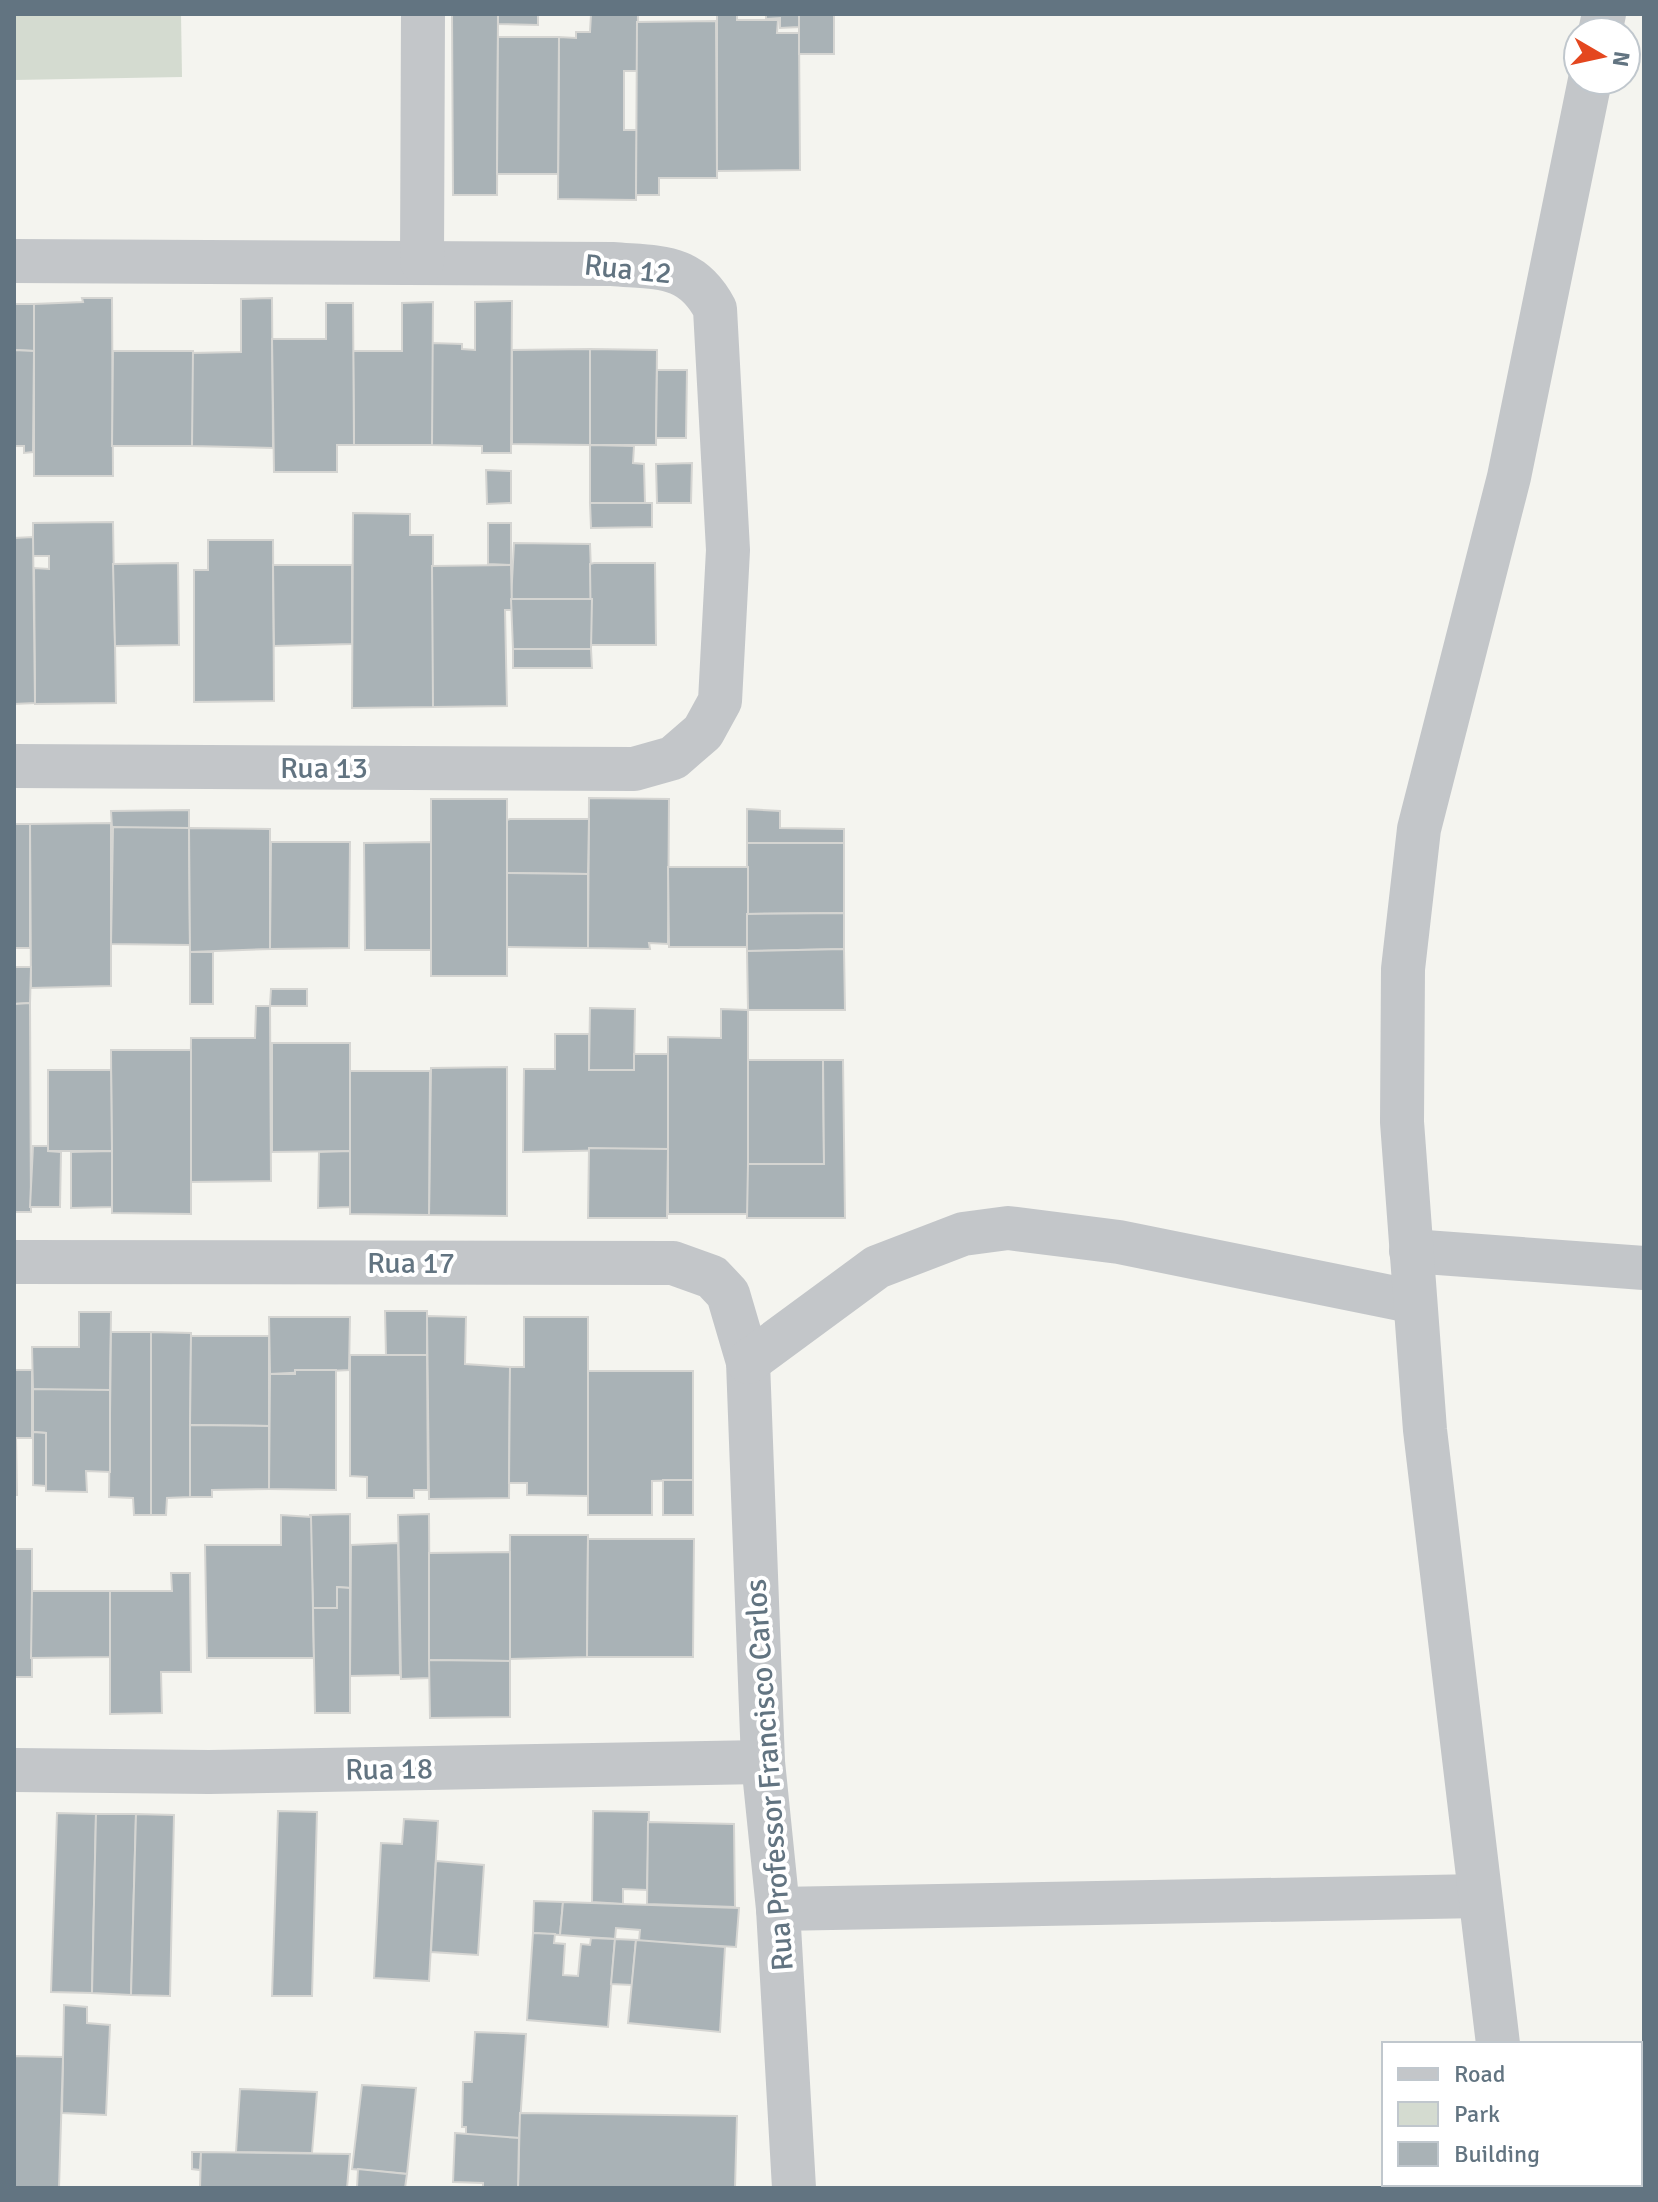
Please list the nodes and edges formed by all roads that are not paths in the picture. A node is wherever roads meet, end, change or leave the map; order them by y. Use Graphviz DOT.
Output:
graph roads {
  1 [pos="423,14"];
  2 [pos="1587,96"];
  3 [pos="14,261"];
  4 [pos="422,262"];
  5 [pos="14,766"];
  6 [pos="634,769"];
  7 [pos="1411,1251"];
  8 [pos="14,1262"];
  9 [pos="1644,1268"];
  10 [pos="1415,1302"];
  11 [pos="748,1362"];
  12 [pos="763,1762"];
  13 [pos="14,1770"];
  14 [pos="1480,1896"];
  15 [pos="778,1909"];
  16 [pos="1498,2042"];
  17 [pos="794,2188"];
  1 -- 4 [label="street"];
  2 -- 7 [label="street"];
  3 -- 4 [label="street, Rua 12"];
  4 -- 6 [label="street, Rua 12"];
  5 -- 6 [label="street, Rua 13"];
  7 -- 9 [label="street"];
  7 -- 10 [label="street"];
  8 -- 11 [label="street, Rua 17"];
  10 -- 11 [label="street"];
  10 -- 14 [label="street"];
  11 -- 12 [label="street, Rua Professor Francisco Carlos"];
  12 -- 13 [label="street, Rua 18"];
  12 -- 15 [label="street, Rua Professor Francisco Carlos"];
  14 -- 15 [label="street"];
  14 -- 16 [label="street"];
  15 -- 17 [label="street, Rua Professor Francisco Carlos"];
}
